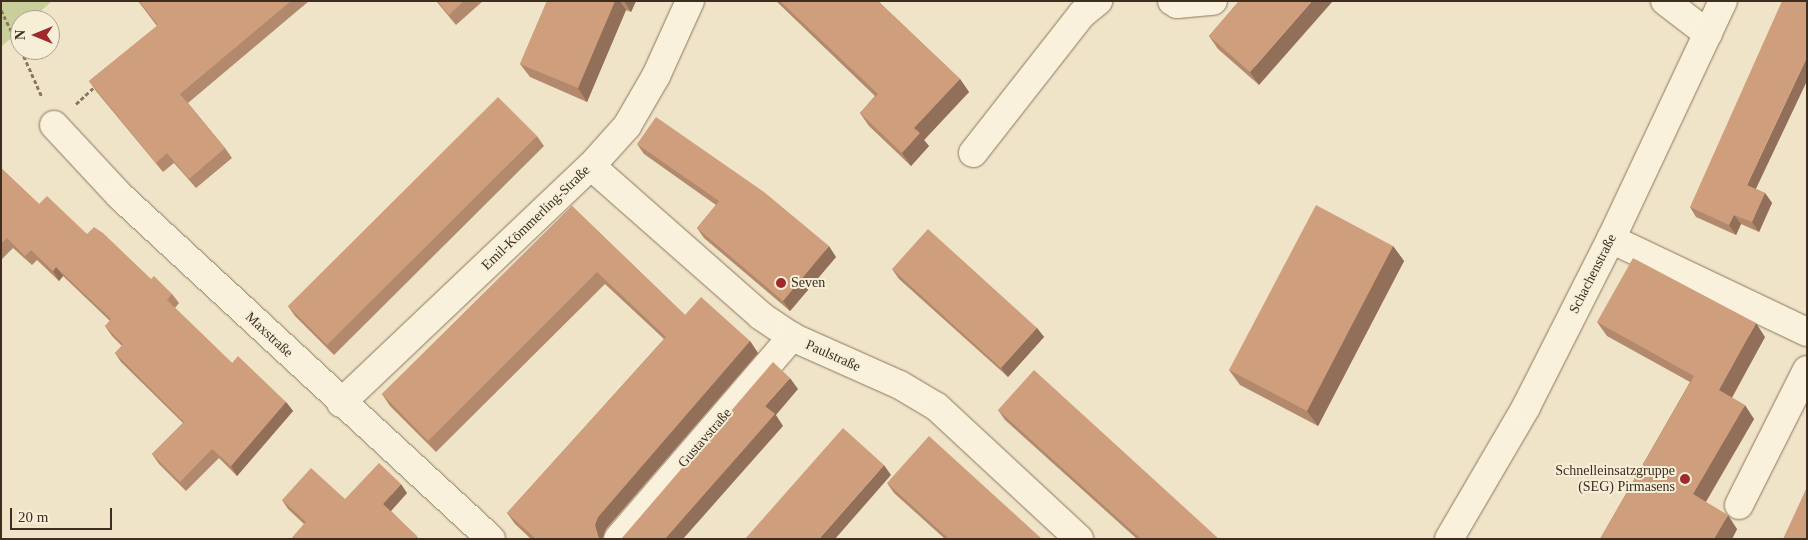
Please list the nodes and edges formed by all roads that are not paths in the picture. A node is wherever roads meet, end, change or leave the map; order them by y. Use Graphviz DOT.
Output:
graph roads {
  1 [pos="690,1"];
  2 [pos="1098,1"];
  3 [pos="1172,1"];
  4 [pos="1213,1"];
  5 [pos="1665,1"];
  6 [pos="1723,1"];
  7 [pos="1708,34"];
  8 [pos="54,125"];
  9 [pos="973,153"];
  10 [pos="591,166"];
  11 [pos="1611,239"];
  12 [pos="1807,332"];
  13 [pos="792,337"];
  14 [pos="1807,370"];
  15 [pos="341,403"];
  16 [pos="1739,505"];
  17 [pos="491,539"];
  18 [pos="618,539"];
  19 [pos="1079,539"];
  20 [pos="1449,539"];
  1 -- 10 [label="street, Emil-Kömmerling-Straße"];
  2 -- 9 [label="street"];
  3 -- 4 [label="street"];
  5 -- 7 [label="street"];
  6 -- 7 [label="street, Schachenstraße"];
  7 -- 11 [label="street, Schachenstraße"];
  8 -- 15 [label="street, Maxstraße"];
  10 -- 13 [label="street, Paulstraße"];
  10 -- 15 [label="street, Emil-Kömmerling-Straße"];
  11 -- 12 [label="street"];
  11 -- 20 [label="street, Schachenstraße"];
  13 -- 18 [label="street, Gustavstraße"];
  13 -- 19 [label="street, Paulstraße"];
  14 -- 16 [label="street"];
  15 -- 17 [label="street, Maxstraße"];
}
